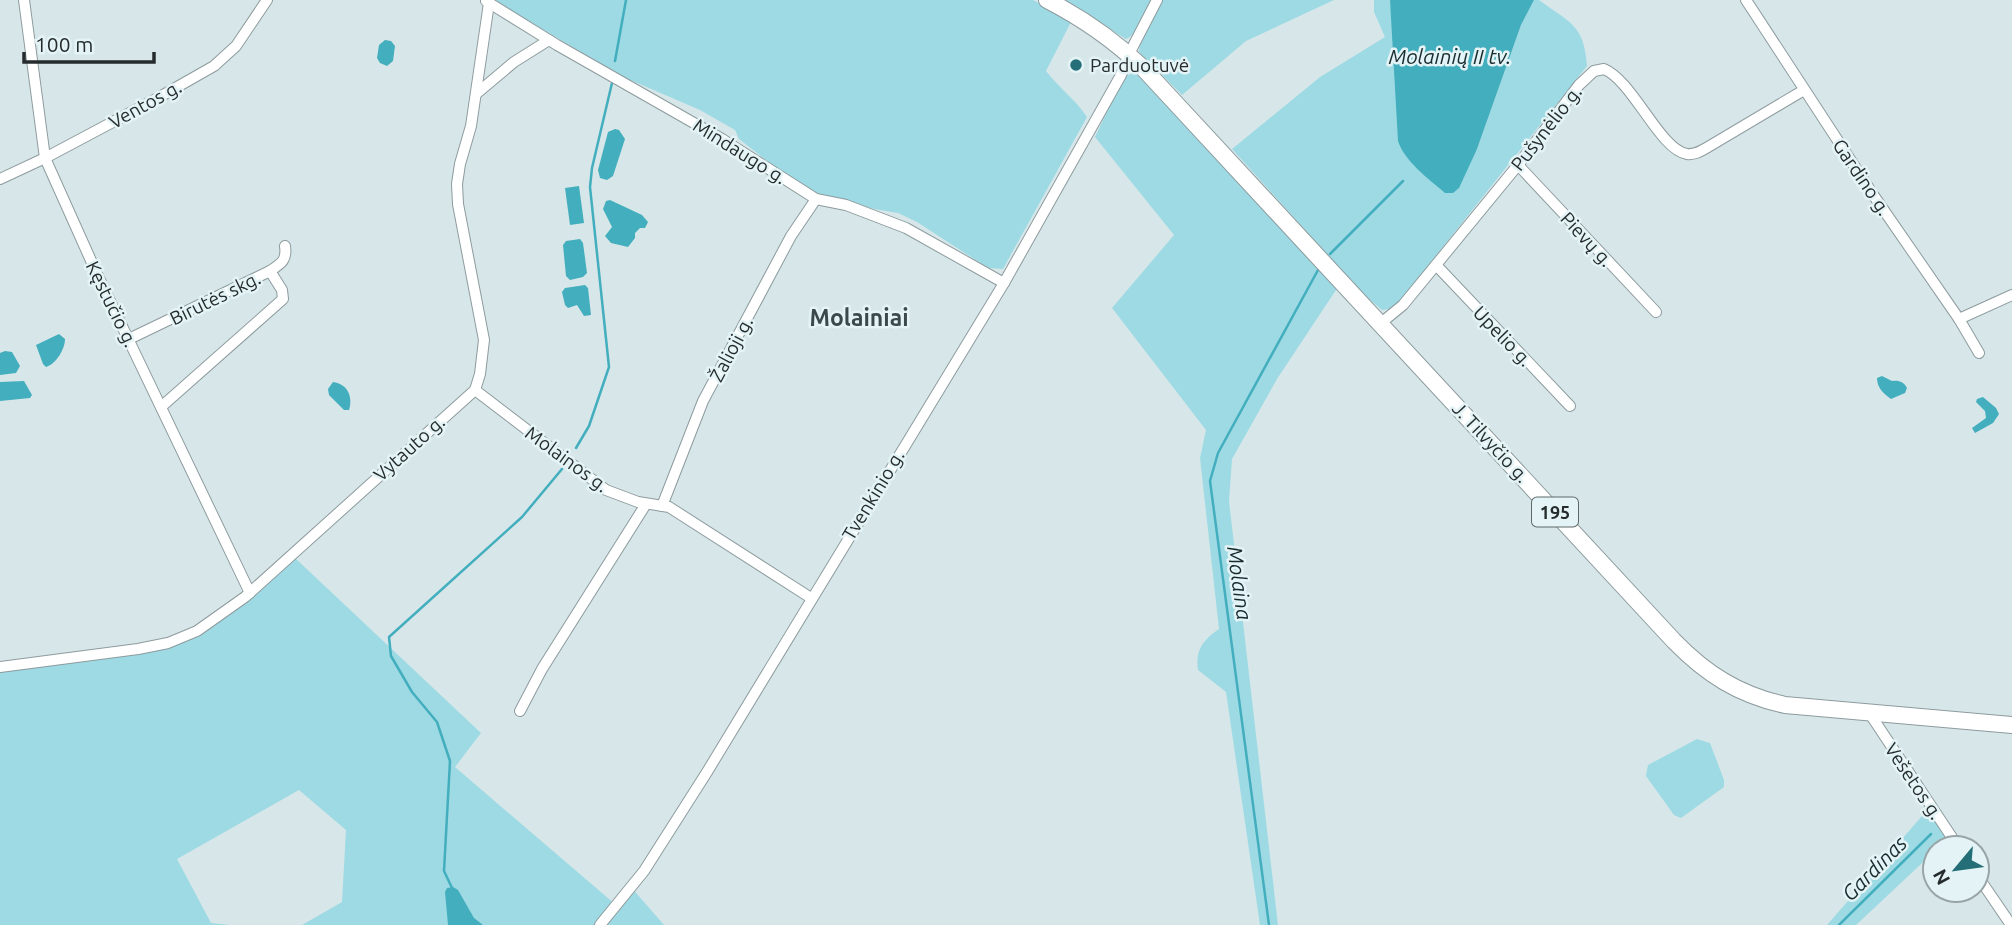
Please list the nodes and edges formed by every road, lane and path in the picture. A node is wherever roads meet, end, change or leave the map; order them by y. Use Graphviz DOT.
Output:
graph roads {
  1 [pos="24,0"];
  2 [pos="267,0"];
  3 [pos="1048,0"];
  4 [pos="1157,0"];
  5 [pos="1746,0"];
  6 [pos="487,1"];
  7 [pos="549,40"];
  8 [pos="1129,54"];
  9 [pos="1804,90"];
  10 [pos="476,94"];
  11 [pos="45,158"];
  12 [pos="1518,165"];
  13 [pos="0,179"];
  14 [pos="816,199"];
  15 [pos="285,246"];
  16 [pos="1436,265"];
  17 [pos="270,271"];
  18 [pos="1004,283"];
  19 [pos="2012,295"];
  20 [pos="1656,313"];
  21 [pos="1959,319"];
  22 [pos="1381,323"];
  23 [pos="129,340"];
  24 [pos="1979,353"];
  25 [pos="475,390"];
  26 [pos="1570,406"];
  27 [pos="161,407"];
  28 [pos="646,504"];
  29 [pos="662,506"];
  30 [pos="250,593"];
  31 [pos="811,598"];
  32 [pos="0,667"];
  33 [pos="520,711"];
  34 [pos="1870,714"];
  35 [pos="2012,725"];
  36 [pos="1950,834"];
  37 [pos="1991,896"];
  38 [pos="600,925"];
  39 [pos="2011,925"];
  1 -- 11 [label="street, Kęstučio g."];
  2 -- 11 [label="street, Ventos g."];
  3 -- 8 [label="main road, J. Tilvyčio g. / 195"];
  4 -- 8 [label="street, Tvenkinio g."];
  5 -- 9 [label="street, Gardino g."];
  6 -- 7 [label="street, Mindaugo g."];
  6 -- 10 [label="street"];
  7 -- 10 [label="street"];
  7 -- 14 [label="street, Mindaugo g."];
  8 -- 18 [label="street, Tvenkinio g."];
  8 -- 22 [label="main road, J. Tilvyčio g. / 195"];
  9 -- 12 [label="street, Pušynėlio g."];
  9 -- 21 [label="street, Gardino g."];
  10 -- 25 [label="street"];
  11 -- 13 [label="street, Ventos g."];
  11 -- 23 [label="street, Kęstučio g."];
  12 -- 16 [label="street, Pušynėlio g."];
  12 -- 20 [label="street, Pievų g."];
  14 -- 18 [label="street, Mindaugo g."];
  14 -- 29 [label="street, Žalioji g."];
  15 -- 17 [label="street, Birutės skg."];
  16 -- 22 [label="street, Pušynėlio g."];
  16 -- 26 [label="street, Upelio g."];
  17 -- 23 [label="street, Birutės skg."];
  17 -- 27 [label="street"];
  18 -- 31 [label="street, Tvenkinio g."];
  19 -- 21 [label="street"];
  21 -- 24 [label="street, Gardino g."];
  22 -- 34 [label="main road, J. Tilvyčio g. / 195"];
  23 -- 27 [label="street, Kęstučio g."];
  25 -- 28 [label="street, Molainos g."];
  25 -- 30 [label="street, Vytauto g."];
  27 -- 30 [label="street, Kęstučio g."];
  28 -- 29 [label="street, Molainos g."];
  28 -- 33 [label="street"];
  29 -- 31 [label="street, Molainos g."];
  30 -- 32 [label="street, Vytauto g."];
  31 -- 38 [label="street, Tvenkinio g."];
  34 -- 35 [label="main road, J. Tilvyčio g. / 195"];
  34 -- 36 [label="street, Vešetos g."];
  37 -- 39 [label="street"];
}
